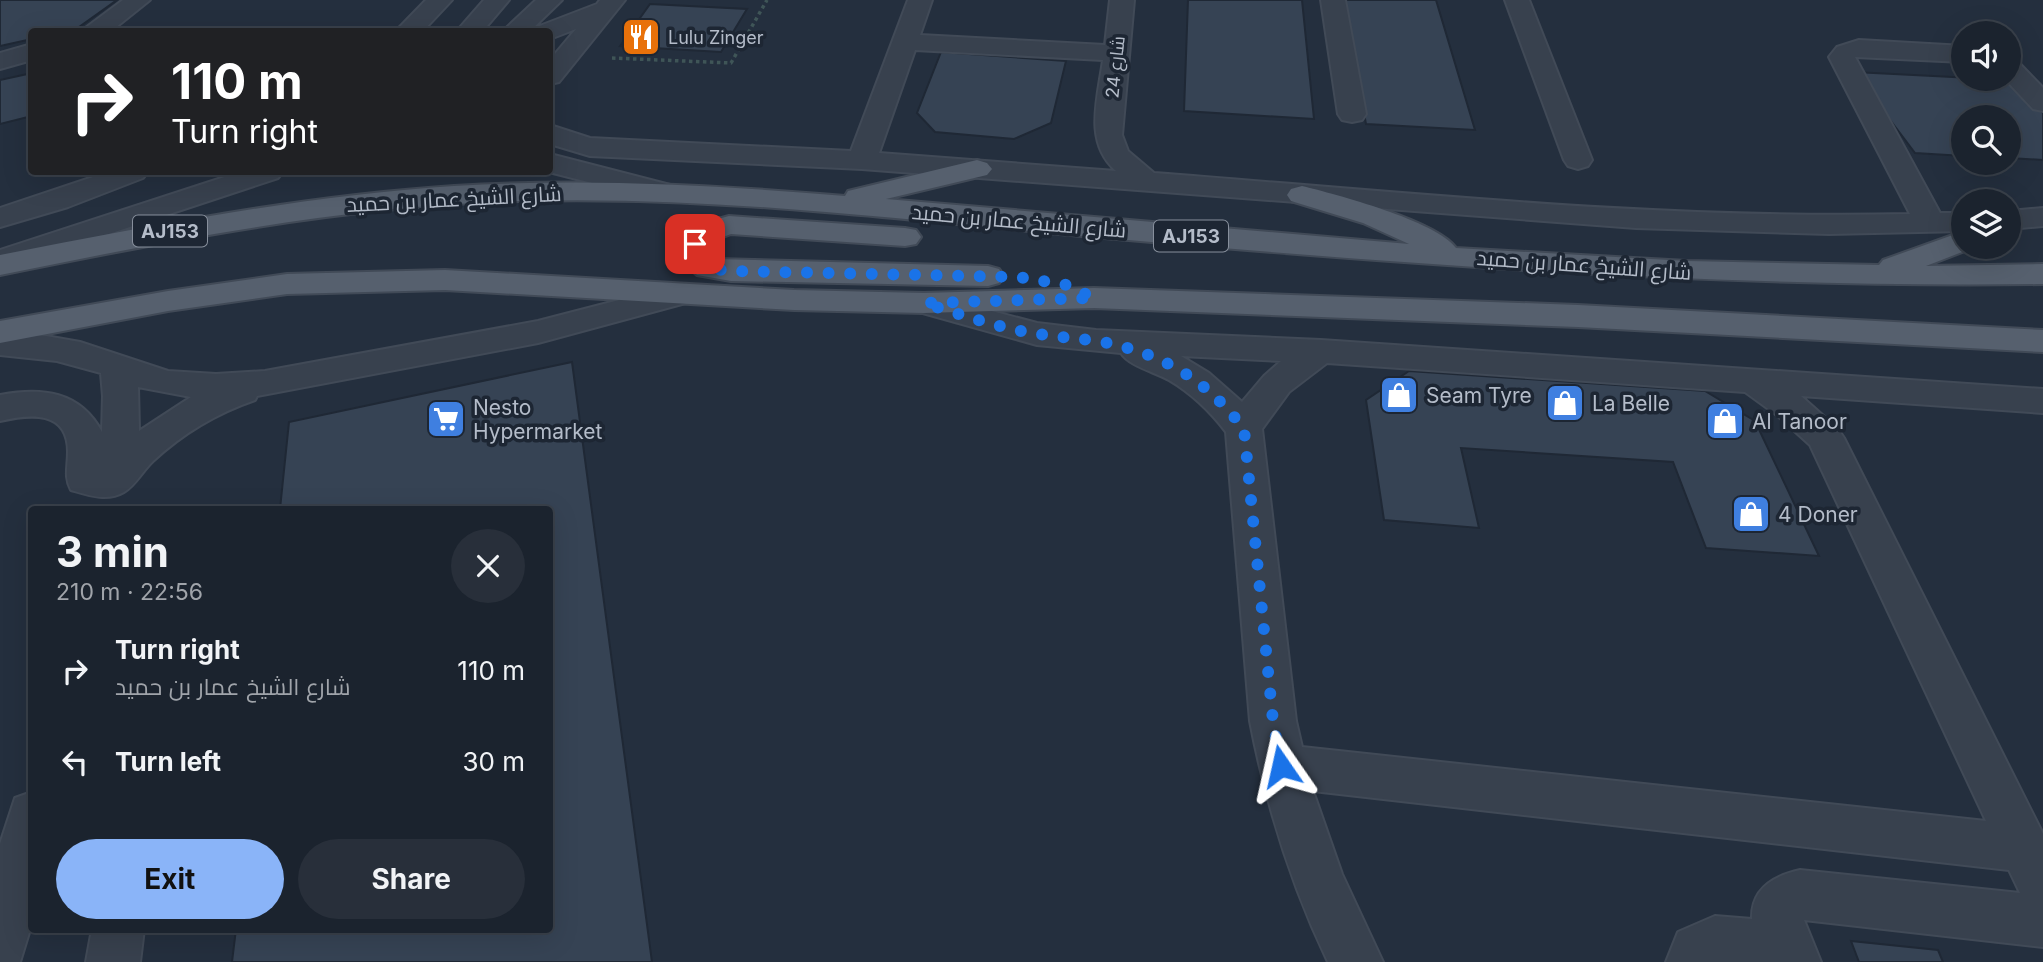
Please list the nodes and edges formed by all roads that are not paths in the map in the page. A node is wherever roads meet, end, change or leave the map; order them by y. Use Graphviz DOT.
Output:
graph roads {
  1 [pos="138,0"];
  2 [pos="440,0"];
  3 [pos="497,0"];
  4 [pos="550,0"];
  5 [pos="920,0"];
  6 [pos="1122,0"];
  7 [pos="1333,0"];
  8 [pos="1517,0"];
  9 [pos="610,4"];
  10 [pos="99,28"];
  11 [pos="411,28"];
  12 [pos="472,28"];
  13 [pos="518,28"];
  14 [pos="531,28"];
  15 [pos="553,29"];
  16 [pos="904,42"];
  17 [pos="28,53"];
  18 [pos="1116,53"];
  19 [pos="1951,53"];
  20 [pos="0,61"];
  21 [pos="553,72"];
  22 [pos="2021,80"];
  23 [pos="2043,103"];
  24 [pos="1352,114"];
  25 [pos="553,135"];
  26 [pos="1108,135"];
  27 [pos="862,160"];
  28 [pos="1578,160"];
  29 [pos="553,164"];
  30 [pos="976,169"];
  31 [pos="125,175"];
  32 [pos="259,175"];
  33 [pos="1056,176"];
  34 [pos="1147,183"];
  35 [pos="667,193"];
  36 [pos="1302,195"];
  37 [pos="836,204"];
  38 [pos="2043,217"];
  39 [pos="0,218"];
  40 [pos="2021,219"];
  41 [pos="1951,222"];
  42 [pos="1930,223"];
  43 [pos="1094,228"];
  44 [pos="1951,245"];
  45 [pos="1453,257"];
  46 [pos="0,262"];
  47 [pos="2043,274"];
  48 [pos="1862,277"];
  49 [pos="681,294"];
  50 [pos="1094,298"];
  51 [pos="924,303"];
  52 [pos="0,332"];
  53 [pos="1096,341"];
  54 [pos="2043,341"];
  55 [pos="0,344"];
  56 [pos="1321,351"];
  57 [pos="117,367"];
  58 [pos="1749,379"];
  59 [pos="265,383"];
  60 [pos="1858,386"];
  61 [pos="2043,401"];
  62 [pos="0,408"];
  63 [pos="1244,429"];
  64 [pos="1825,438"];
  65 [pos="108,495"];
  66 [pos="1281,766"];
  67 [pos="28,830"];
  68 [pos="2034,868"];
  69 [pos="2043,921"];
  70 [pos="117,933"];
  71 [pos="0,946"];
  72 [pos="1792,956"];
  73 [pos="113,962"];
  74 [pos="1356,962"];
  75 [pos="1693,962"];
  1 -- 10 [label="street"];
  2 -- 11 [label="street"];
  3 -- 12 [label="street"];
  4 -- 13 [label="street"];
  4 -- 14 [label="street"];
  5 -- 16 [label="street"];
  6 -- 18 [label="street, شارع 24"];
  7 -- 24 [label="street"];
  8 -- 28 [label="street"];
  9 -- 15 [label="street"];
  9 -- 21 [label="street"];
  16 -- 18 [label="street"];
  16 -- 27 [label="street"];
  17 -- 20 [label="street"];
  18 -- 26 [label="street, شارع 24"];
  19 -- 42 [label="street"];
  22 -- 23 [label="street"];
  25 -- 27 [label="street"];
  26 -- 33 [label="street"];
  26 -- 34 [label="street"];
  27 -- 30 [label="street"];
  29 -- 35 [label="street"];
  30 -- 33 [label="street"];
  30 -- 37 [label="main road"];
  31 -- 39 [label="street"];
  32 -- 46 [label="street"];
  33 -- 34 [label="street"];
  34 -- 36 [label="street"];
  35 -- 37 [label="main road, شارع الشيخ عمار بن حميد / AJ153"];
  35 -- 46 [label="main road, شارع الشيخ عمار بن حميد / AJ153"];
  36 -- 42 [label="street"];
  36 -- 45 [label="main road"];
  37 -- 43 [label="main road, شارع الشيخ عمار بن حميد / AJ153"];
  38 -- 40 [label="street"];
  41 -- 42 [label="street"];
  43 -- 45 [label="main road, شارع الشيخ عمار بن حميد / AJ153"];
  43 -- 50 [label="main road"];
  44 -- 48 [label="main road"];
  45 -- 48 [label="main road, شارع الشيخ عمار بن حميد / AJ153"];
  47 -- 48 [label="main road, شارع الشيخ عمار بن حميد / AJ153"];
  49 -- 51 [label="main road"];
  49 -- 52 [label="main road"];
  49 -- 59 [label="street"];
  50 -- 51 [label="main road"];
  50 -- 54 [label="main road"];
  51 -- 53 [label="street"];
  53 -- 56 [label="street"];
  53 -- 63 [label="street"];
  55 -- 57 [label="street"];
  56 -- 58 [label="street"];
  56 -- 63 [label="street"];
  57 -- 59 [label="street"];
  57 -- 65 [label="street"];
  58 -- 60 [label="street"];
  58 -- 64 [label="street"];
  59 -- 65 [label="street"];
  60 -- 61 [label="street"];
  60 -- 64 [label="street"];
  62 -- 65 [label="street"];
  63 -- 66 [label="street"];
  64 -- 68 [label="street"];
  66 -- 68 [label="street"];
  66 -- 74 [label="street"];
  67 -- 71 [label="street"];
  69 -- 72 [label="street"];
  70 -- 73 [label="street"];
  72 -- 75 [label="street"];
}
